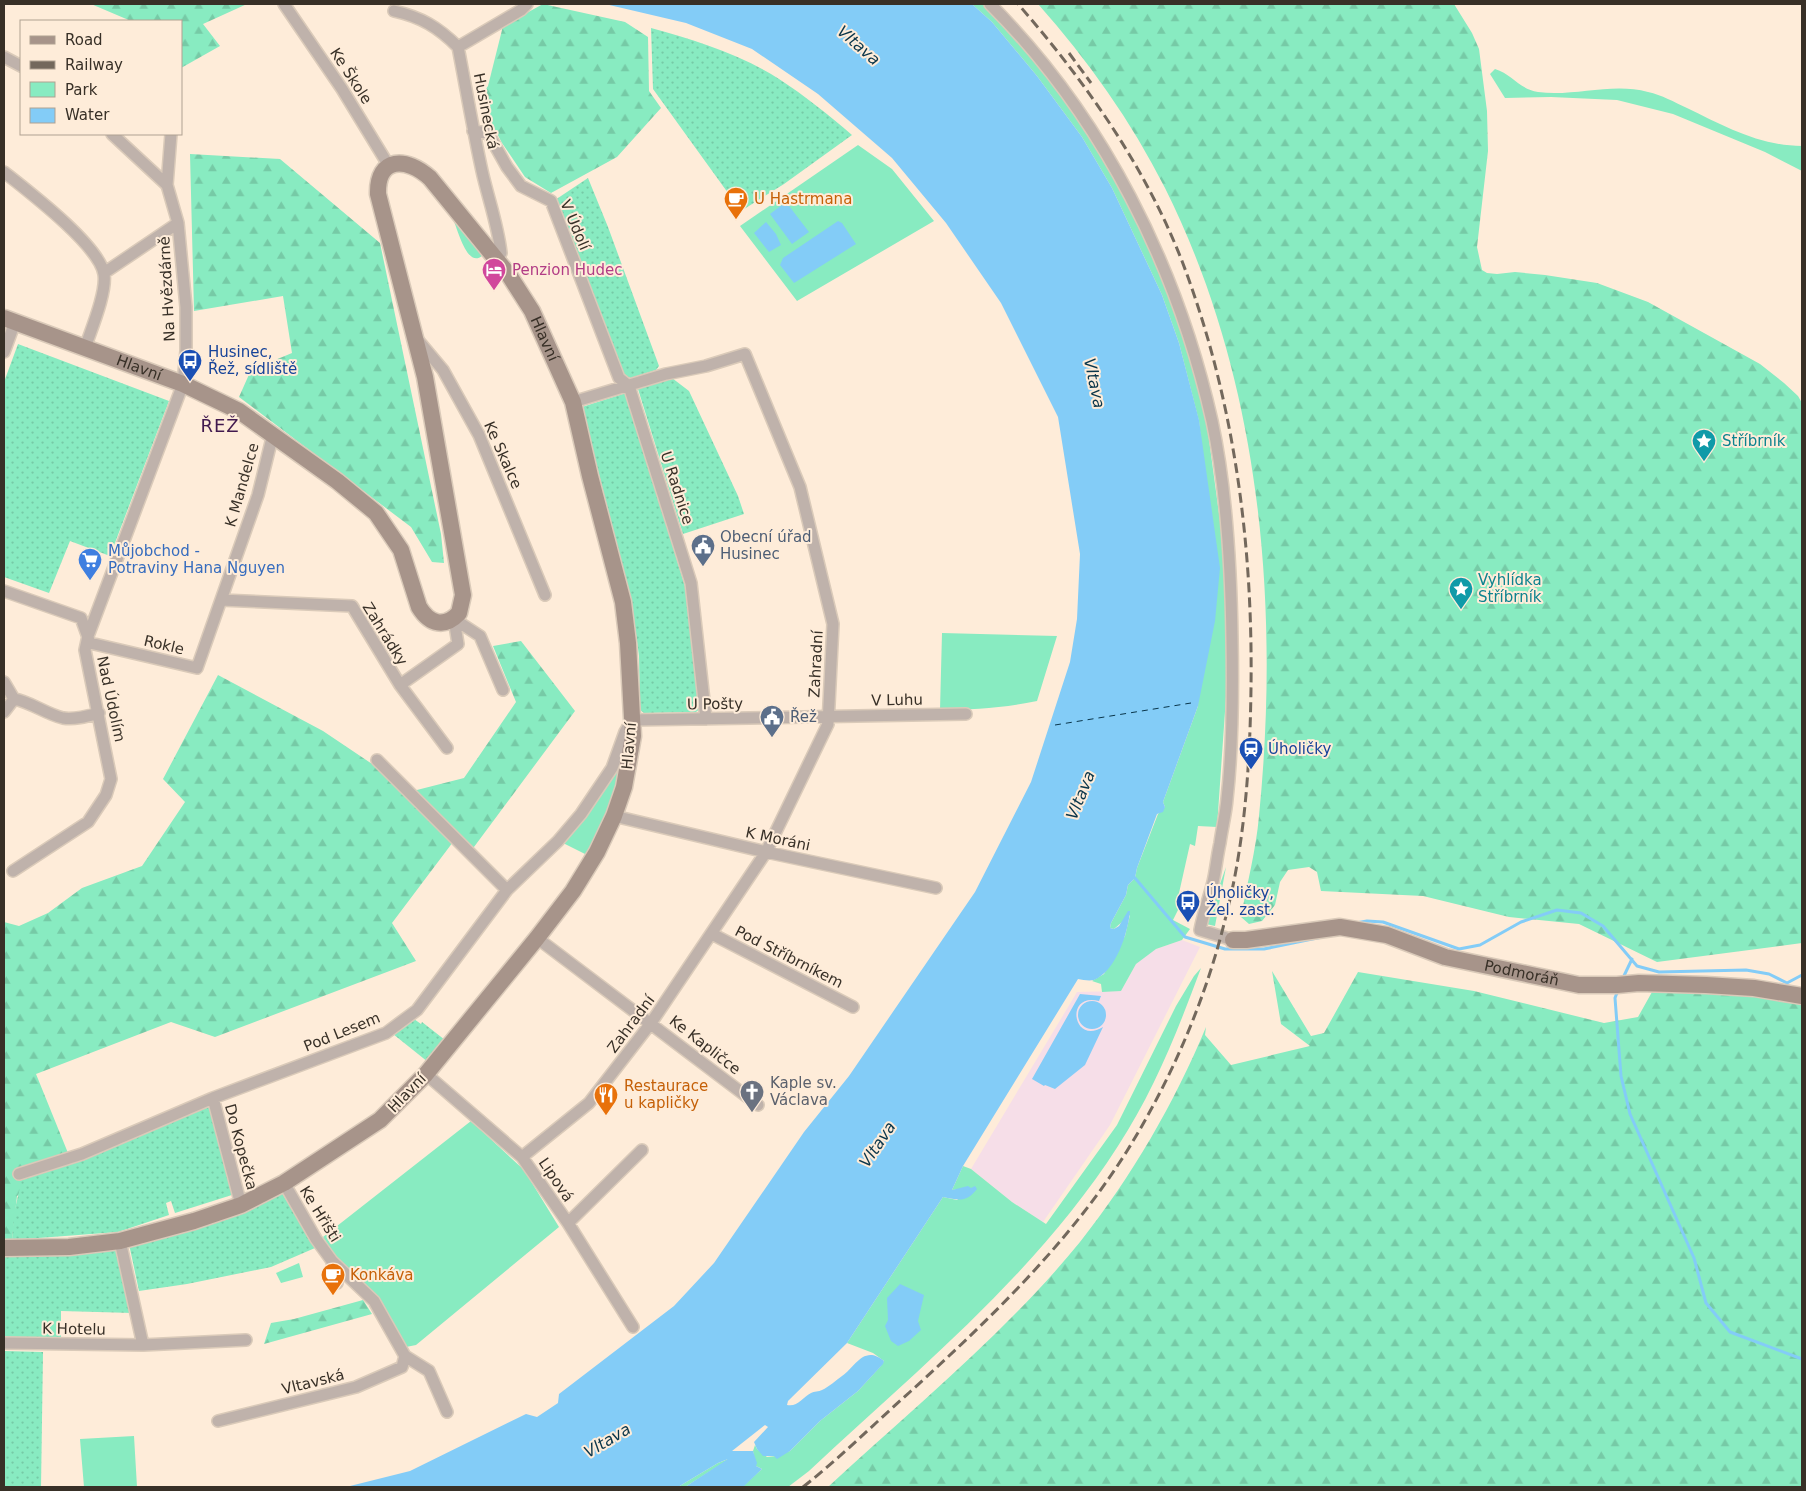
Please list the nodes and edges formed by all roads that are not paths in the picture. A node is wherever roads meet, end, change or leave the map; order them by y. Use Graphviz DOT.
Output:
graph roads {
  1 [pos="284,4"];
  2 [pos="527,4"];
  3 [pos="990,4"];
  4 [pos="394,11"];
  5 [pos="458,47"];
  6 [pos="4,57"];
  7 [pos="20,65"];
  8 [pos="473,131"];
  9 [pos="113,135"];
  10 [pos="171,135"];
  11 [pos="389,166"];
  12 [pos="4,172"];
  13 [pos="167,185"];
  14 [pos="178,223"];
  15 [pos="496,258"];
  16 [pos="104,273"];
  17 [pos="9,320"];
  18 [pos="414,336"];
  19 [pos="85,348"];
  20 [pos="4,352"];
  21 [pos="183,384"];
  22 [pos="629,386"];
  23 [pos="573,402"];
  24 [pos="273,434"];
  25 [pos="4,592"];
  26 [pos="545,595"];
  27 [pos="221,600"];
  28 [pos="454,619"];
  29 [pos="88,636"];
  30 [pos="4,682"];
  31 [pos="400,685"];
  32 [pos="503,690"];
  33 [pos="14,699"];
  34 [pos="4,712"];
  35 [pos="99,713"];
  36 [pos="966,714"];
  37 [pos="828,716"];
  38 [pos="706,719"];
  39 [pos="632,720"];
  40 [pos="447,748"];
  41 [pos="377,760"];
  42 [pos="614,816"];
  43 [pos="766,852"];
  44 [pos="13,870"];
  45 [pos="936,888"];
  46 [pos="507,890"];
  47 [pos="712,934"];
  48 [pos="537,938"];
  49 [pos="1240,940"];
  50 [pos="1802,996"];
  51 [pos="853,1007"];
  52 [pos="651,1023"];
  53 [pos="426,1074"];
  54 [pos="213,1098"];
  55 [pos="758,1105"];
  56 [pos="642,1150"];
  57 [pos="522,1157"];
  58 [pos="20,1174"];
  59 [pos="284,1183"];
  60 [pos="241,1205"];
  61 [pos="568,1223"];
  62 [pos="120,1242"];
  63 [pos="4,1248"];
  64 [pos="332,1261"];
  65 [pos="337,1283"];
  66 [pos="633,1327"];
  67 [pos="246,1340"];
  68 [pos="4,1343"];
  69 [pos="143,1345"];
  70 [pos="405,1356"];
  71 [pos="447,1412"];
  72 [pos="218,1421"];
  1 -- 11 [label="street, Ke Škole"];
  2 -- 5 [label="street"];
  3 -- 49 [label="street"];
  4 -- 5 [label="street"];
  5 -- 8 [label="street, Husinecká"];
  6 -- 7 [label="street"];
  8 -- 15 [label="street, Husinecká"];
  8 -- 22 [label="street, V Údolí"];
  9 -- 13 [label="street"];
  10 -- 13 [label="street"];
  11 -- 15 [label="street, Hlavní"];
  11 -- 18 [label="street"];
  12 -- 16 [label="street"];
  13 -- 14 [label="street, Na Hvězdárně"];
  14 -- 16 [label="street, Na Hvězdárně"];
  14 -- 21 [label="street, Na Hvězdárně"];
  15 -- 23 [label="street, Hlavní"];
  16 -- 19 [label="street"];
  17 -- 19 [label="street, Hlavní"];
  17 -- 20 [label="street"];
  18 -- 26 [label="street, Ke Skalce"];
  18 -- 28 [label="street"];
  19 -- 21 [label="street, Hlavní"];
  21 -- 24 [label="street, Hlavní"];
  21 -- 29 [label="street, Nad Údolím"];
  22 -- 23 [label="street, Zahradní"];
  22 -- 37 [label="street, Zahradní"];
  22 -- 38 [label="street, U Radnice"];
  23 -- 39 [label="street, Hlavní"];
  24 -- 27 [label="street, K Mandelce"];
  24 -- 28 [label="street, Hlavní"];
  25 -- 29 [label="street"];
  27 -- 29 [label="street, Rokle"];
  27 -- 31 [label="street, Zahrádky"];
  28 -- 31 [label="street, Zahrádky"];
  28 -- 32 [label="street"];
  29 -- 35 [label="street, Nad Údolím"];
  30 -- 33 [label="street"];
  31 -- 40 [label="street, Zahrádky"];
  33 -- 34 [label="street"];
  33 -- 35 [label="street"];
  35 -- 44 [label="street, Nad Údolím"];
  36 -- 37 [label="street, V Luhu"];
  37 -- 38 [label="street, U Pošty"];
  37 -- 43 [label="street, Zahradní"];
  38 -- 39 [label="street, U Pošty"];
  39 -- 42 [label="street, Hlavní"];
  39 -- 46 [label="street, Pod Lesem"];
  41 -- 46 [label="street"];
  42 -- 43 [label="street, K Moráni"];
  42 -- 48 [label="street, Hlavní"];
  43 -- 45 [label="street, K Moráni"];
  43 -- 47 [label="street, Zahradní"];
  46 -- 54 [label="street, Pod Lesem"];
  47 -- 51 [label="street, Pod Stříbrníkem"];
  47 -- 52 [label="street, Zahradní"];
  48 -- 52 [label="street, Ke Kapličce"];
  48 -- 53 [label="street, Hlavní"];
  49 -- 50 [label="street, Podmoráň"];
  52 -- 55 [label="street, Ke Kapličce"];
  52 -- 57 [label="street, Zahradní"];
  53 -- 57 [label="street, Lipová"];
  53 -- 59 [label="street, Hlavní"];
  54 -- 58 [label="street, Pod Lesem"];
  54 -- 60 [label="street, Do Kopečka"];
  56 -- 61 [label="street"];
  57 -- 61 [label="street, Lipová"];
  59 -- 60 [label="street, Hlavní"];
  59 -- 64 [label="street, Ke Hřišti"];
  60 -- 62 [label="street, Hlavní"];
  61 -- 66 [label="street, Lipová"];
  62 -- 63 [label="street, Hlavní"];
  62 -- 69 [label="street"];
  64 -- 65 [label="street, Ke Hřišti"];
  64 -- 70 [label="street, Ke Hřišti"];
  67 -- 69 [label="street, K Hotelu"];
  68 -- 69 [label="street, K Hotelu"];
  70 -- 71 [label="street, Ke Hřišti"];
  70 -- 72 [label="street, Vltavská"];
}
